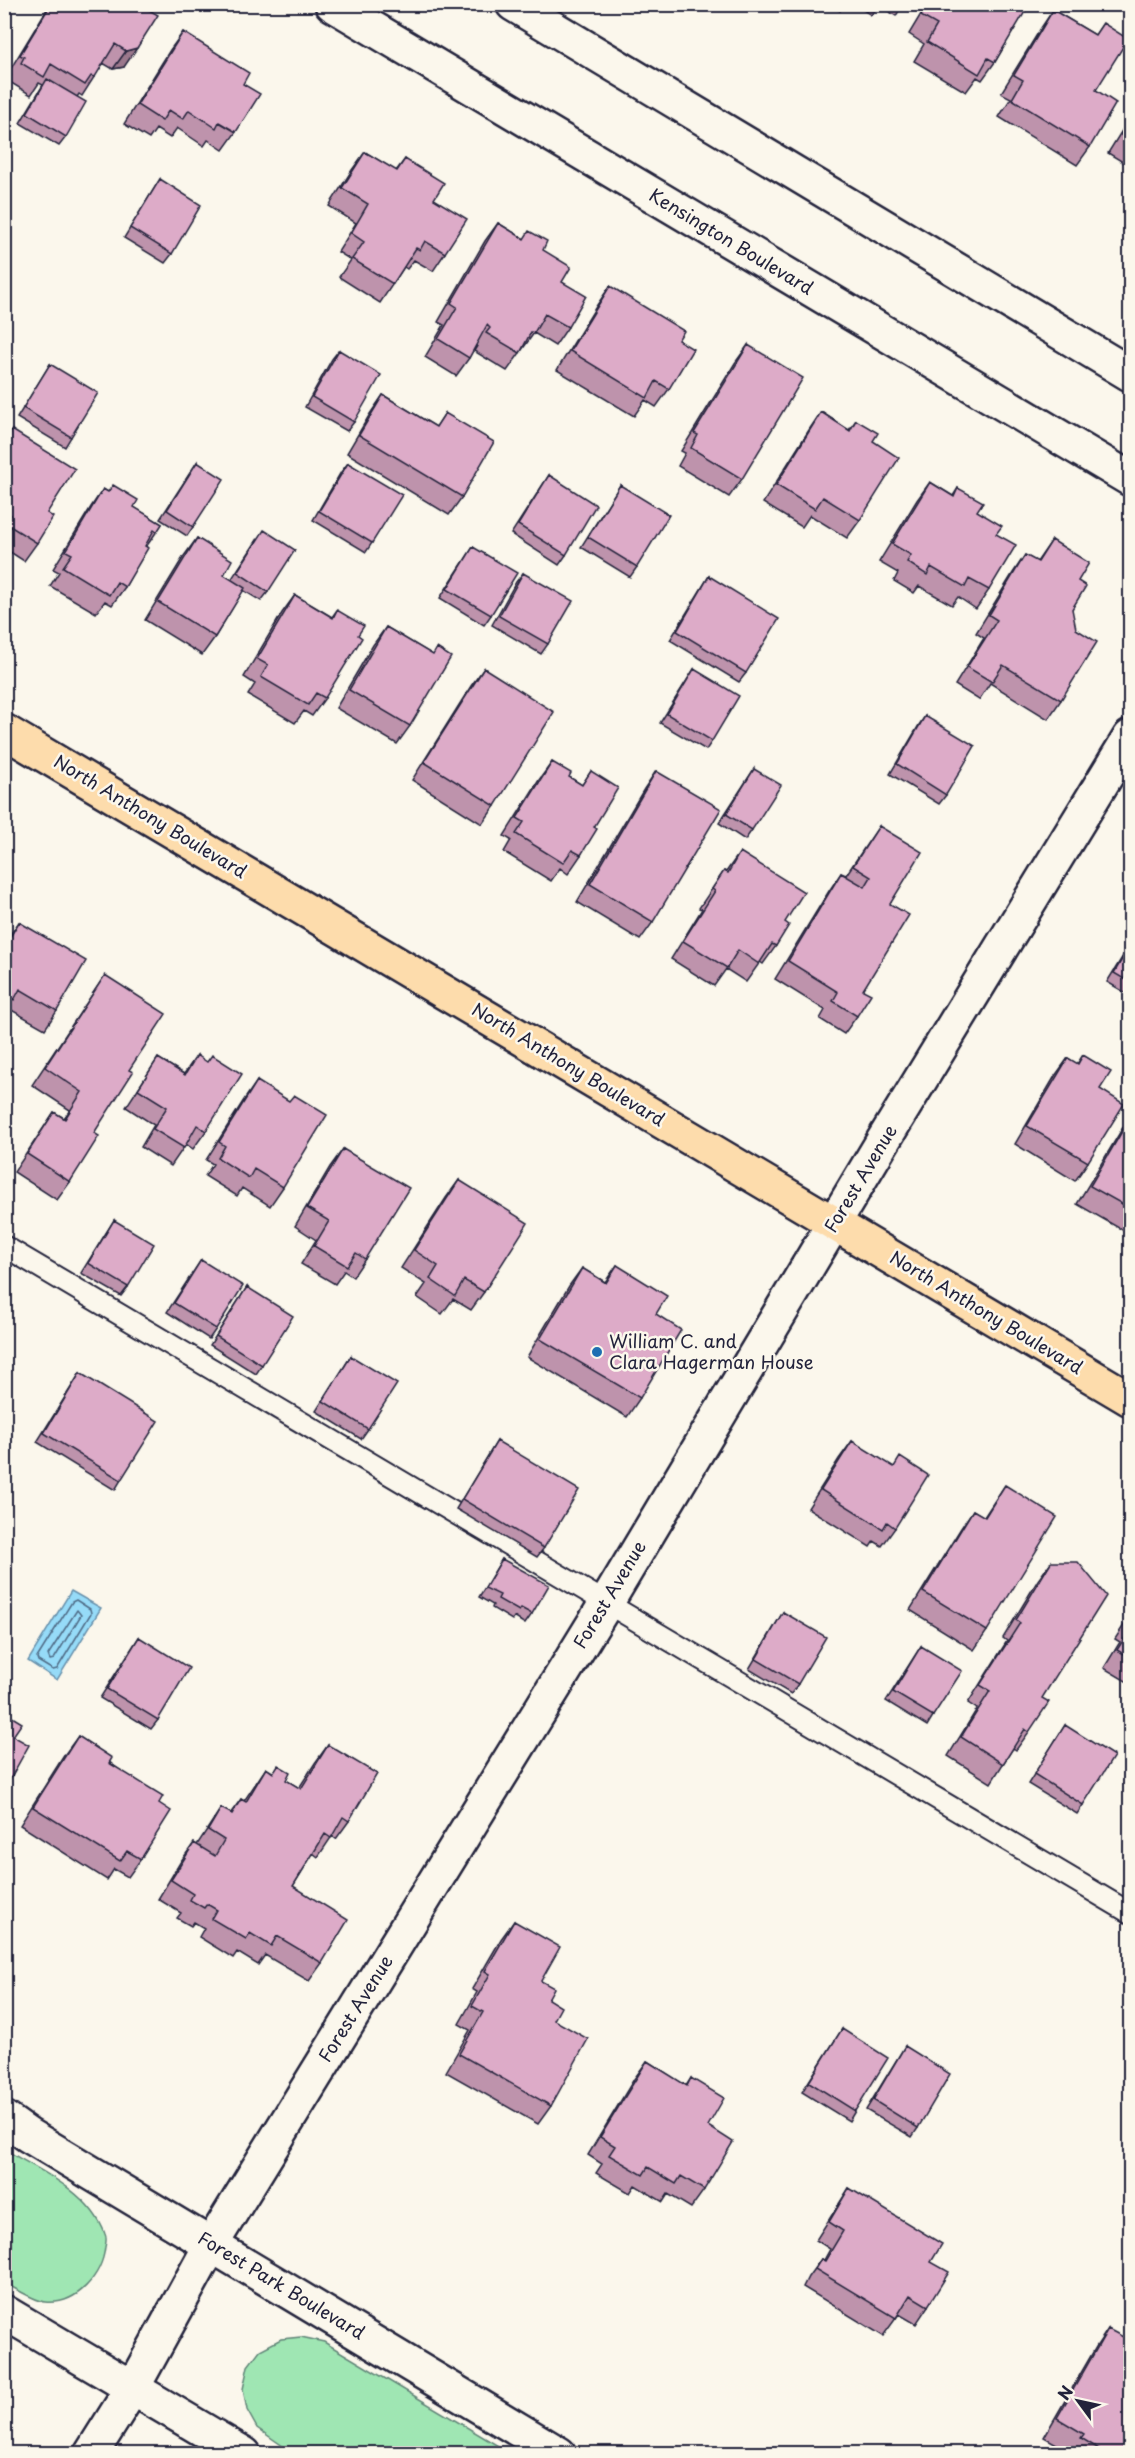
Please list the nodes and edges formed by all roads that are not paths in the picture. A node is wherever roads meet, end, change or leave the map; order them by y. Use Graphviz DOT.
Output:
graph roads {
  1 [pos="332,4"];
  2 [pos="513,4"];
  3 [pos="1131,374"];
  4 [pos="1131,479"];
  5 [pos="4,731"];
  6 [pos="1131,737"];
  7 [pos="835,1223"];
  8 [pos="4,1246"];
  9 [pos="1131,1399"];
  10 [pos="607,1602"];
  11 [pos="1131,1913"];
  12 [pos="4,2118"];
  13 [pos="212,2245"];
  14 [pos="4,2312"];
  15 [pos="133,2386"];
  16 [pos="91,2454"];
  17 [pos="244,2454"];
  18 [pos="559,2454"];
  1 -- 4 [label="street, Kensington Boulevard"];
  2 -- 3 [label="street"];
  5 -- 7 [label="main road, North Anthony Boulevard"];
  6 -- 7 [label="street, Forest Avenue"];
  7 -- 9 [label="main road, North Anthony Boulevard"];
  7 -- 10 [label="street, Forest Avenue"];
  8 -- 10 [label="lane"];
  10 -- 11 [label="lane"];
  10 -- 13 [label="street, Forest Avenue"];
  12 -- 13 [label="street, Forest Park Boulevard"];
  13 -- 15 [label="street, Forest Avenue"];
  13 -- 18 [label="street, Forest Park Boulevard"];
  14 -- 15 [label="street"];
  15 -- 16 [label="street, Forest Avenue"];
  15 -- 17 [label="street"];
}
